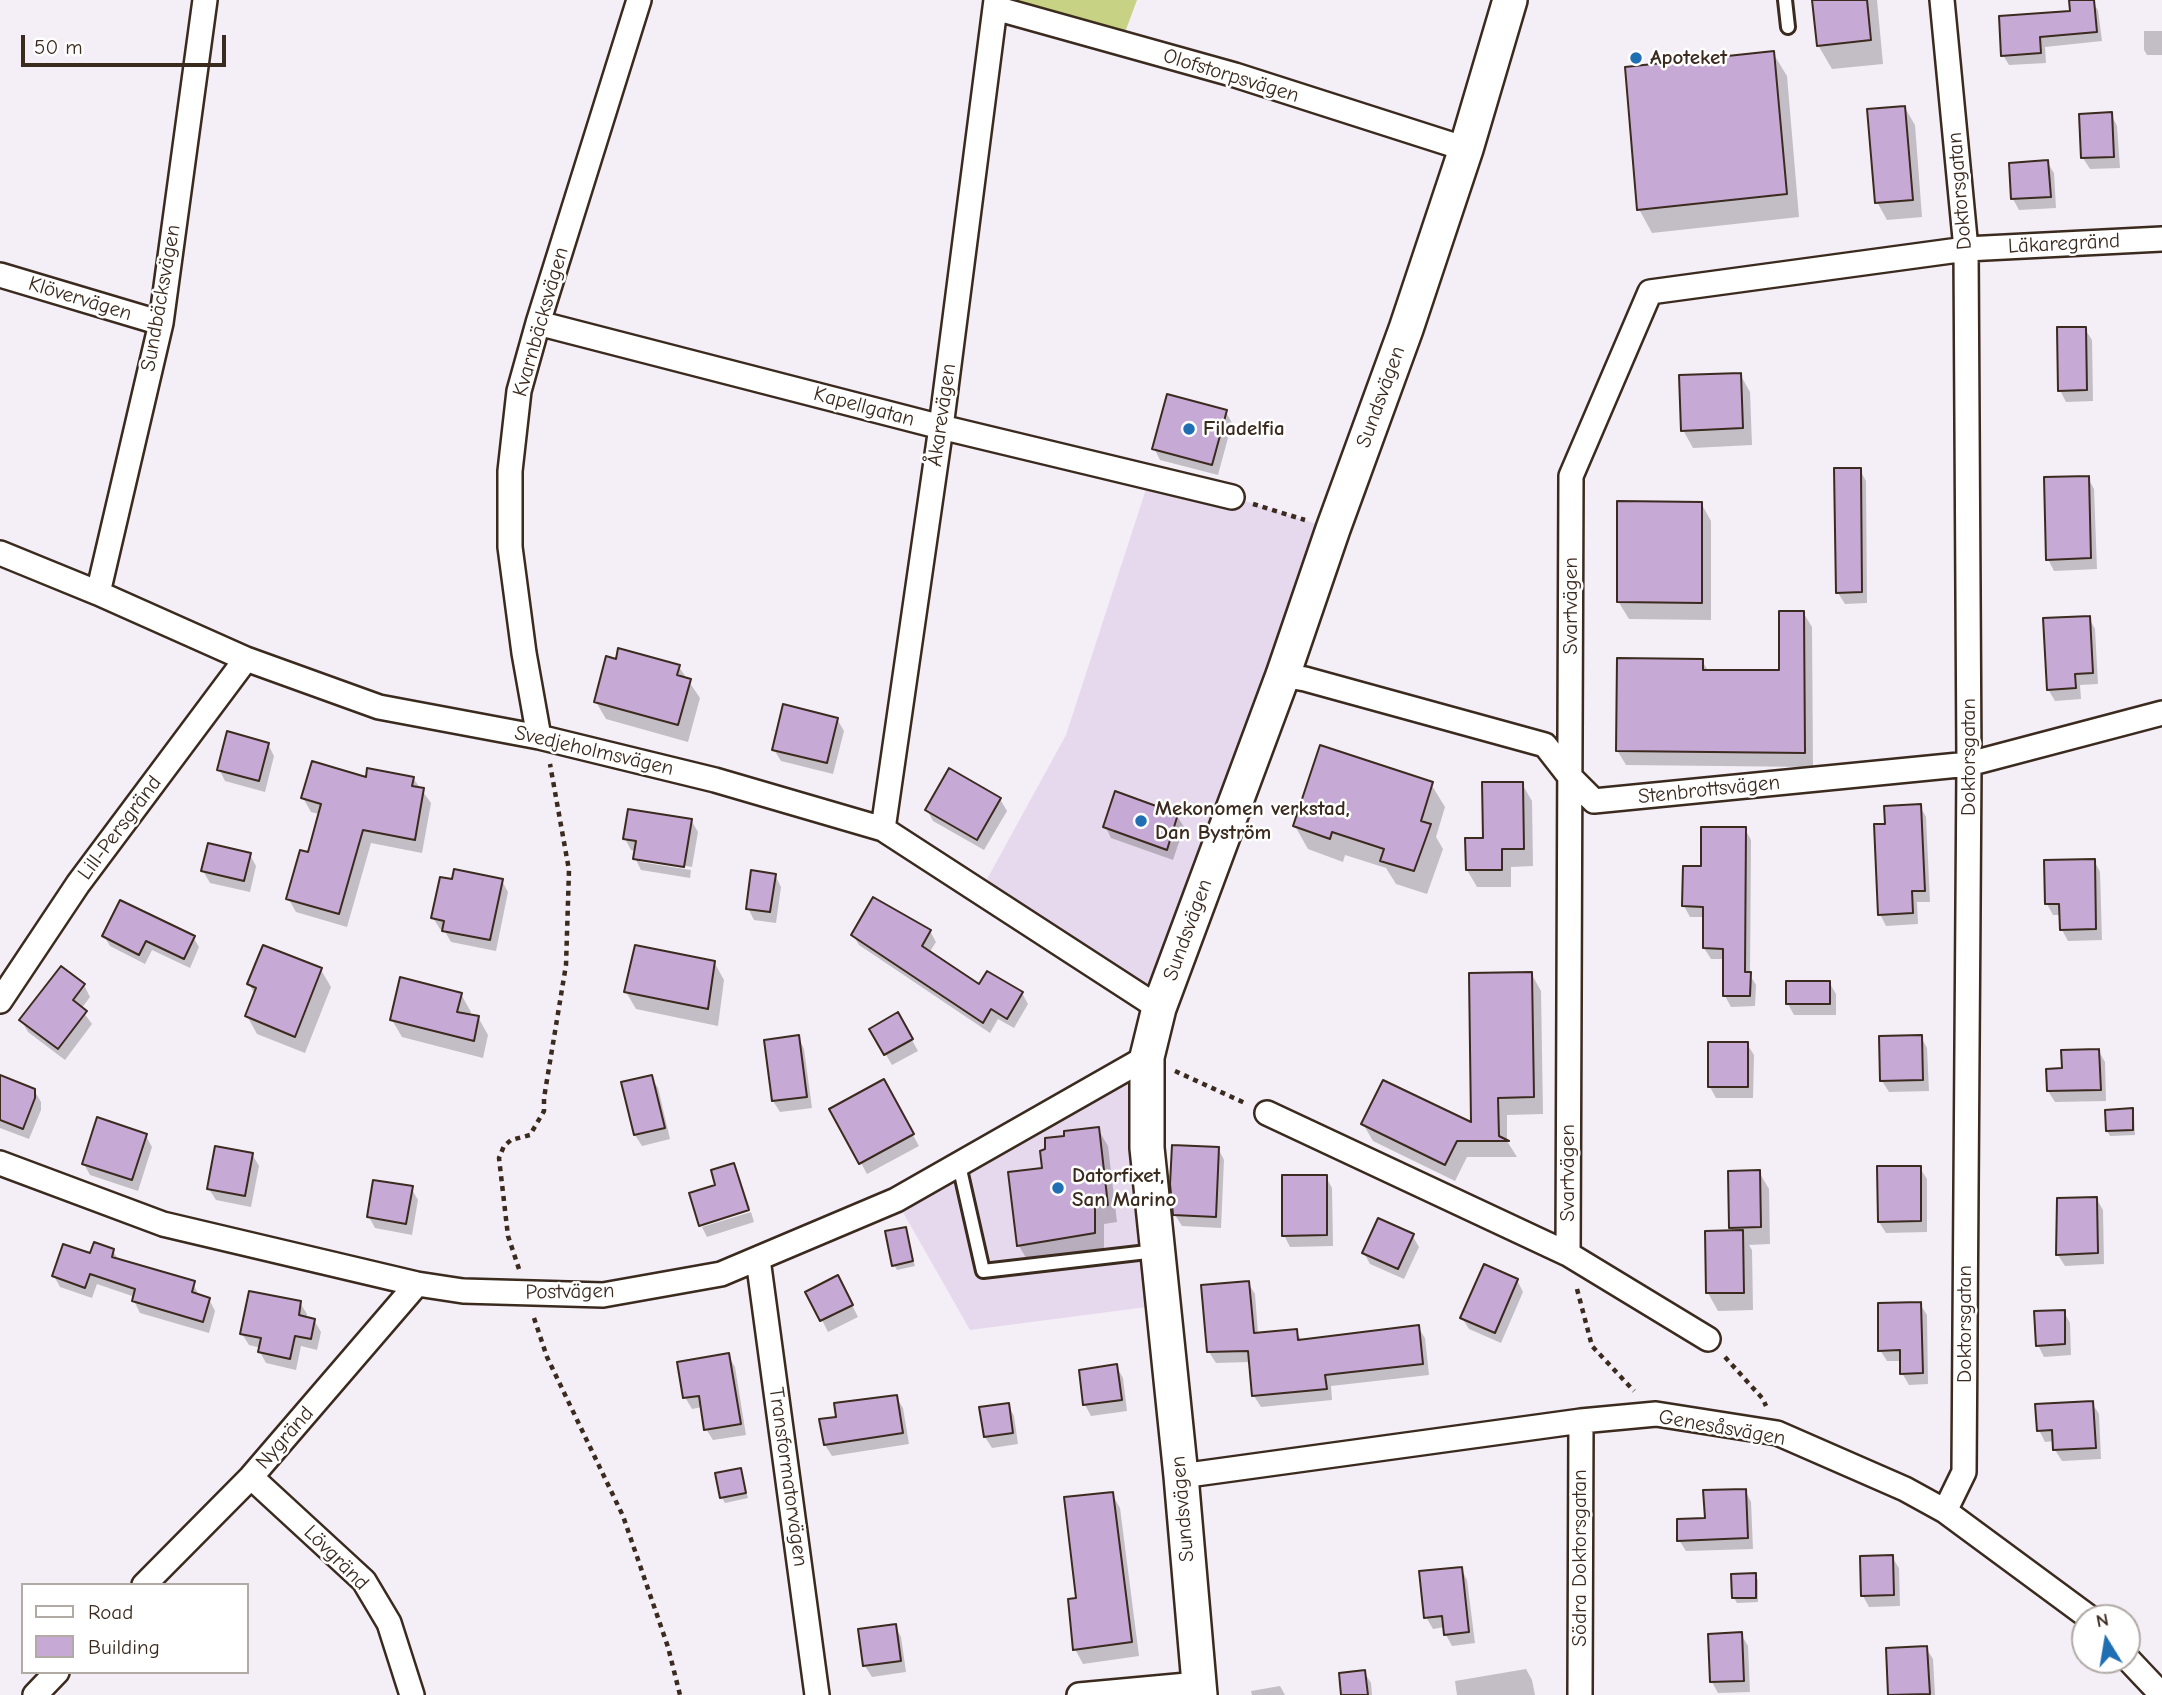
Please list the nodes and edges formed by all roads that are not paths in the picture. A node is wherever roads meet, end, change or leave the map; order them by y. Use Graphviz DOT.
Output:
graph roads {
  1 [pos="205,0"];
  2 [pos="639,0"];
  3 [pos="1510,0"];
  4 [pos="1785,0"];
  5 [pos="1942,0"];
  6 [pos="995,4"];
  7 [pos="1788,27"];
  8 [pos="1466,149"];
  9 [pos="2162,239"];
  10 [pos="1966,248"];
  11 [pos="0,275"];
  12 [pos="161,323"];
  13 [pos="538,323"];
  14 [pos="941,427"];
  15 [pos="1232,497"];
  16 [pos="0,553"];
  17 [pos="98,593"];
  18 [pos="246,659"];
  19 [pos="1283,675"];
  20 [pos="2162,713"];
  21 [pos="542,738"];
  22 [pos="1969,764"];
  23 [pos="1570,777"];
  24 [pos="883,830"];
  25 [pos="0,1000"];
  26 [pos="1159,1008"];
  27 [pos="1147,1057"];
  28 [pos="1266,1113"];
  29 [pos="0,1163"];
  30 [pos="959,1165"];
  31 [pos="1156,1251"];
  32 [pos="1568,1254"];
  33 [pos="758,1259"];
  34 [pos="417,1284"];
  35 [pos="1707,1339"];
  36 [pos="1581,1421"];
  37 [pos="1181,1476"];
  38 [pos="251,1477"];
  39 [pos="1945,1511"];
  40 [pos="146,1583"];
  41 [pos="2071,1604"];
  42 [pos="2141,1673"];
  43 [pos="55,1674"];
  44 [pos="1199,1690"];
  45 [pos="35,1695"];
  46 [pos="412,1695"];
  47 [pos="817,1695"];
  48 [pos="1079,1695"];
  49 [pos="1580,1695"];
  50 [pos="2162,1695"];
  1 -- 12 [label="street, Sundbäcksvägen"];
  2 -- 13 [label="street, Kvarnbäcksvägen"];
  3 -- 8 [label="street, Sundsvägen"];
  4 -- 7 [label="lane"];
  5 -- 10 [label="street, Doktorsgatan"];
  6 -- 8 [label="street, Olofstorpsvägen"];
  6 -- 14 [label="street, Åkarevägen"];
  8 -- 19 [label="street, Sundsvägen"];
  9 -- 10 [label="street, Läkaregränd"];
  10 -- 22 [label="street, Doktorsgatan"];
  10 -- 23 [label="street, Svartvägen"];
  11 -- 12 [label="street, Klövervägen"];
  12 -- 17 [label="street, Sundbäcksvägen"];
  13 -- 14 [label="street, Kapellgatan"];
  13 -- 21 [label="street, Kvarnbäcksvägen"];
  14 -- 15 [label="street, Kapellgatan"];
  14 -- 24 [label="street, Åkarevägen"];
  16 -- 17 [label="street, Svedjeholmsvägen"];
  17 -- 18 [label="street, Svedjeholmsvägen"];
  18 -- 21 [label="street, Svedjeholmsvägen"];
  18 -- 25 [label="street, Lill-Persgränd"];
  19 -- 23 [label="street, Stenbrottsvägen"];
  19 -- 26 [label="street, Sundsvägen"];
  20 -- 22 [label="street, Stenbrottsvägen"];
  21 -- 24 [label="street, Svedjeholmsvägen"];
  22 -- 23 [label="street, Stenbrottsvägen"];
  22 -- 39 [label="street, Doktorsgatan"];
  23 -- 32 [label="street, Svartvägen"];
  24 -- 26 [label="street, Svedjeholmsvägen"];
  26 -- 27 [label="street, Sundsvägen"];
  27 -- 30 [label="street, Postvägen"];
  27 -- 31 [label="street, Sundsvägen"];
  28 -- 32 [label="street, Svartvägen"];
  29 -- 34 [label="street, Postvägen"];
  30 -- 31 [label="lane"];
  30 -- 33 [label="street, Postvägen"];
  31 -- 37 [label="street, Sundsvägen"];
  32 -- 35 [label="street, Svartvägen"];
  33 -- 34 [label="street, Postvägen"];
  33 -- 47 [label="street, Transformatorvägen"];
  34 -- 38 [label="street, Nygränd"];
  36 -- 37 [label="street, Genesåsvägen"];
  36 -- 39 [label="street, Genesåsvägen"];
  36 -- 49 [label="street, Södra Doktorsgatan"];
  37 -- 44 [label="street, Sundsvägen"];
  38 -- 40 [label="street, Nygränd"];
  38 -- 46 [label="street, Lövgränd"];
  39 -- 41 [label="street, Genesåsvägen"];
  42 -- 50 [label="street"];
  43 -- 45 [label="street"];
  44 -- 48 [label="street"];
}
